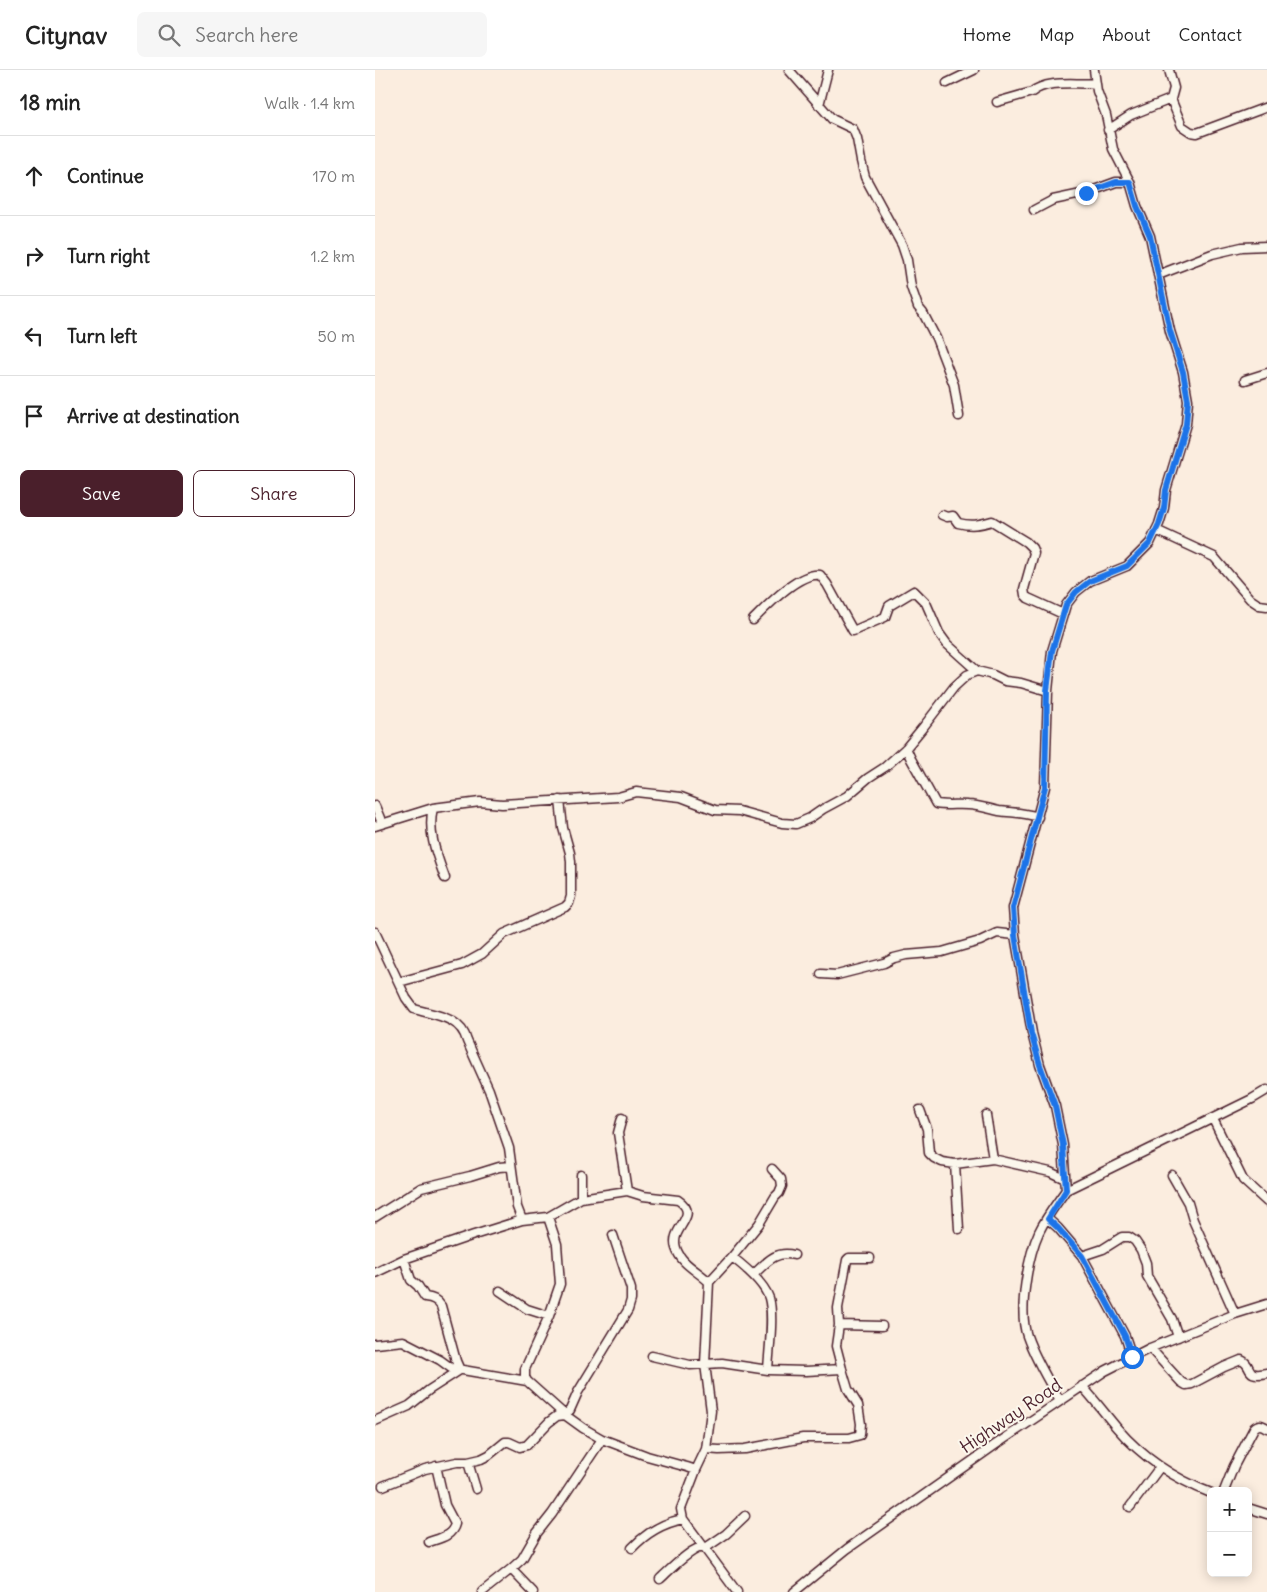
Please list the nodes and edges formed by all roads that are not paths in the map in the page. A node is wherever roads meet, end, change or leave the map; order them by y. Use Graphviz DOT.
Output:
graph roads {
  1 [pos="789,70"];
  2 [pos="828,70"];
  3 [pos="974,70"];
  4 [pos="1093,70"];
  5 [pos="1169,70"];
  6 [pos="947,83"];
  7 [pos="1096,83"];
  8 [pos="1171,99"];
  9 [pos="997,102"];
  10 [pos="819,106"];
  11 [pos="1267,107"];
  12 [pos="1108,130"];
  13 [pos="1130,182"];
  14 [pos="1034,210"];
  15 [pos="1267,246"];
  16 [pos="1158,275"];
  17 [pos="1267,373"];
  18 [pos="1245,380"];
  19 [pos="959,416"];
  20 [pos="942,515"];
  21 [pos="1156,530"];
  22 [pos="1267,606"];
  23 [pos="1063,614"];
  24 [pos="753,620"];
  25 [pos="977,671"];
  26 [pos="1047,691"];
  27 [pos="905,748"];
  28 [pos="560,800"];
  29 [pos="375,806"];
  30 [pos="433,808"];
  31 [pos="1038,817"];
  32 [pos="379,825"];
  33 [pos="445,878"];
  34 [pos="376,935"];
  35 [pos="1015,935"];
  36 [pos="821,974"];
  37 [pos="399,982"];
  38 [pos="1267,1090"];
  39 [pos="920,1110"];
  40 [pos="987,1115"];
  41 [pos="622,1118"];
  42 [pos="1213,1119"];
  43 [pos="993,1159"];
  44 [pos="955,1164"];
  45 [pos="511,1166"];
  46 [pos="772,1169"];
  47 [pos="1171,1175"];
  48 [pos="581,1176"];
  49 [pos="1065,1179"];
  50 [pos="1066,1190"];
  51 [pos="627,1191"];
  52 [pos="581,1198"];
  53 [pos="1267,1202"];
  54 [pos="547,1216"];
  55 [pos="375,1217"];
  56 [pos="1048,1219"];
  57 [pos="522,1220"];
  58 [pos="959,1229"];
  59 [pos="613,1235"];
  60 [pos="794,1255"];
  61 [pos="1082,1256"];
  62 [pos="733,1257"];
  63 [pos="869,1258"];
  64 [pos="404,1259"];
  65 [pos="375,1273"];
  66 [pos="753,1275"];
  67 [pos="709,1282"];
  68 [pos="500,1291"];
  69 [pos="1267,1304"];
  70 [pos="1235,1314"];
  71 [pos="549,1316"];
  72 [pos="839,1325"];
  73 [pos="882,1326"];
  74 [pos="1178,1337"];
  75 [pos="375,1344"];
  76 [pos="1150,1348"];
  77 [pos="652,1356"];
  78 [pos="1132,1357"];
  79 [pos="705,1364"];
  80 [pos="842,1369"];
  81 [pos="460,1370"];
  82 [pos="768,1370"];
  83 [pos="1267,1373"];
  84 [pos="527,1381"];
  85 [pos="1083,1386"];
  86 [pos="1060,1401"];
  87 [pos="565,1414"];
  88 [pos="375,1421"];
  89 [pos="1267,1428"];
  90 [pos="602,1439"];
  91 [pos="706,1449"];
  92 [pos="468,1462"];
  93 [pos="436,1466"];
  94 [pos="1160,1467"];
  95 [pos="696,1470"];
  96 [pos="383,1486"];
  97 [pos="1226,1487"];
  98 [pos="476,1489"];
  99 [pos="1207,1492"];
  100 [pos="1129,1507"];
  101 [pos="1252,1509"];
  102 [pos="1267,1514"];
  103 [pos="745,1516"];
  104 [pos="683,1519"];
  105 [pos="429,1542"];
  106 [pos="702,1546"];
  107 [pos="632,1548"];
  108 [pos="511,1569"];
  109 [pos="659,1579"];
  110 [pos="802,1585"];
  111 [pos="483,1592"];
  112 [pos="533,1592"];
  113 [pos="737,1592"];
  114 [pos="793,1592"];
  115 [pos="808,1592"];
  1 -- 10 [label="street"];
  2 -- 10 [label="street"];
  3 -- 6 [label="street"];
  4 -- 7 [label="street"];
  5 -- 8 [label="street"];
  7 -- 9 [label="street"];
  7 -- 12 [label="street"];
  8 -- 11 [label="street"];
  8 -- 12 [label="street"];
  10 -- 19 [label="street"];
  12 -- 13 [label="street"];
  13 -- 14 [label="street"];
  13 -- 16 [label="street"];
  15 -- 16 [label="street"];
  16 -- 21 [label="street"];
  17 -- 18 [label="street"];
  20 -- 23 [label="street"];
  21 -- 22 [label="street"];
  21 -- 23 [label="street"];
  23 -- 26 [label="street"];
  24 -- 25 [label="street"];
  25 -- 26 [label="street"];
  25 -- 27 [label="street"];
  26 -- 31 [label="street"];
  27 -- 28 [label="street"];
  27 -- 31 [label="street"];
  28 -- 30 [label="street"];
  28 -- 37 [label="street"];
  29 -- 32 [label="street"];
  30 -- 32 [label="street"];
  30 -- 33 [label="street"];
  31 -- 35 [label="street"];
  34 -- 37 [label="street"];
  35 -- 36 [label="street"];
  35 -- 49 [label="street"];
  37 -- 45 [label="street"];
  38 -- 42 [label="street"];
  39 -- 44 [label="street"];
  40 -- 43 [label="street"];
  41 -- 51 [label="street"];
  42 -- 50 [label="street"];
  42 -- 53 [label="street"];
  43 -- 44 [label="street"];
  43 -- 49 [label="street"];
  44 -- 58 [label="street"];
  45 -- 55 [label="street"];
  45 -- 57 [label="street"];
  46 -- 62 [label="street"];
  47 -- 70 [label="street"];
  48 -- 52 [label="street"];
  49 -- 50 [label="street"];
  50 -- 56 [label="street"];
  51 -- 52 [label="street"];
  51 -- 67 [label="street"];
  52 -- 54 [label="street"];
  54 -- 57 [label="street"];
  54 -- 71 [label="street"];
  56 -- 61 [label="street"];
  56 -- 86 [label="street"];
  57 -- 64 [label="street"];
  59 -- 87 [label="street"];
  60 -- 66 [label="street"];
  61 -- 74 [label="street"];
  61 -- 78 [label="street"];
  62 -- 66 [label="street"];
  62 -- 67 [label="street"];
  63 -- 72 [label="street"];
  64 -- 65 [label="street"];
  64 -- 81 [label="street"];
  66 -- 82 [label="street"];
  67 -- 79 [label="street"];
  68 -- 71 [label="street"];
  69 -- 70 [label="street, Highway Road"];
  70 -- 74 [label="street, Highway Road"];
  71 -- 84 [label="street"];
  72 -- 73 [label="street"];
  72 -- 80 [label="street"];
  74 -- 76 [label="street, Highway Road"];
  75 -- 81 [label="street"];
  76 -- 78 [label="street, Highway Road"];
  76 -- 83 [label="street"];
  77 -- 79 [label="street"];
  78 -- 85 [label="street, Highway Road"];
  79 -- 82 [label="street"];
  79 -- 91 [label="street"];
  80 -- 82 [label="street"];
  80 -- 91 [label="street"];
  81 -- 84 [label="street"];
  81 -- 88 [label="street"];
  84 -- 87 [label="street"];
  85 -- 86 [label="street, Highway Road"];
  85 -- 94 [label="street"];
  86 -- 110 [label="street, Highway Road"];
  87 -- 90 [label="street"];
  87 -- 92 [label="street"];
  89 -- 97 [label="street"];
  90 -- 95 [label="street"];
  90 -- 108 [label="street"];
  91 -- 95 [label="street"];
  92 -- 93 [label="street"];
  92 -- 98 [label="street"];
  93 -- 96 [label="street"];
  93 -- 105 [label="street"];
  94 -- 99 [label="street"];
  94 -- 100 [label="street"];
  95 -- 104 [label="street"];
  101 -- 102 [label="street"];
  103 -- 106 [label="street"];
  104 -- 106 [label="street"];
  104 -- 107 [label="street"];
  106 -- 109 [label="street"];
  106 -- 113 [label="street"];
  108 -- 111 [label="street"];
  108 -- 112 [label="street"];
  110 -- 114 [label="street, Highway Road"];
  110 -- 115 [label="street"];
}
